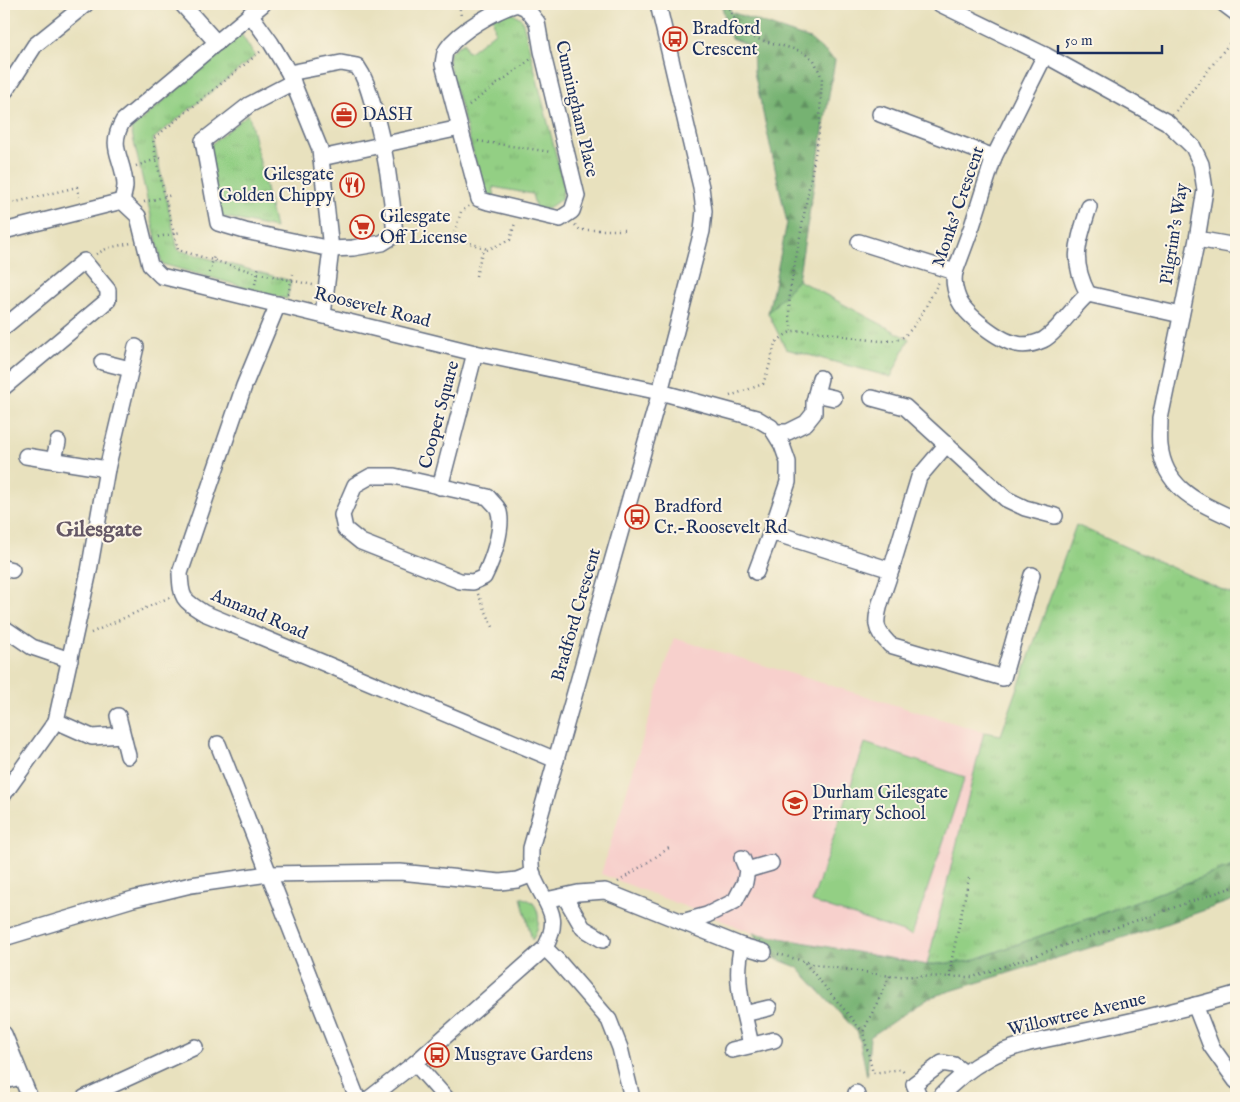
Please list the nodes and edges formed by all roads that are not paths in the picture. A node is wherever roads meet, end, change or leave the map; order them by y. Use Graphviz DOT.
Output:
graph roads {
  1 [pos="86,4"];
  2 [pos="182,4"];
  3 [pos="263,4"];
  4 [pos="658,4"];
  5 [pos="940,4"];
  6 [pos="1224,4"];
  7 [pos="1236,13"];
  8 [pos="250,14"];
  9 [pos="217,43"];
  10 [pos="1045,55"];
  11 [pos="291,77"];
  12 [pos="6,90"];
  13 [pos="880,114"];
  14 [pos="460,127"];
  15 [pos="384,145"];
  16 [pos="994,157"];
  17 [pos="321,158"];
  18 [pos="126,204"];
  19 [pos="1089,207"];
  20 [pos="4,231"];
  21 [pos="1197,239"];
  22 [pos="860,242"];
  23 [pos="1236,246"];
  24 [pos="331,249"];
  25 [pos="950,271"];
  26 [pos="1088,294"];
  27 [pos="282,305"];
  28 [pos="322,315"];
  29 [pos="1181,315"];
  30 [pos="4,327"];
  31 [pos="136,346"];
  32 [pos="475,353"];
  33 [pos="102,362"];
  34 [pos="130,369"];
  35 [pos="820,378"];
  36 [pos="4,387"];
  37 [pos="660,392"];
  38 [pos="816,394"];
  39 [pos="834,398"];
  40 [pos="872,398"];
  41 [pos="774,432"];
  42 [pos="58,442"];
  43 [pos="947,444"];
  44 [pos="26,456"];
  45 [pos="54,459"];
  46 [pos="107,469"];
  47 [pos="440,487"];
  48 [pos="1055,516"];
  49 [pos="1236,520"];
  50 [pos="771,532"];
  51 [pos="891,570"];
  52 [pos="756,572"];
  53 [pos="1032,575"];
  54 [pos="4,628"];
  55 [pos="70,660"];
  56 [pos="118,716"];
  57 [pos="56,722"];
  58 [pos="122,735"];
  59 [pos="218,744"];
  60 [pos="128,756"];
  61 [pos="556,760"];
  62 [pos="4,794"];
  63 [pos="771,863"];
  64 [pos="268,874"];
  65 [pos="533,874"];
  66 [pos="565,896"];
  67 [pos="546,900"];
  68 [pos="682,922"];
  69 [pos="4,938"];
  70 [pos="603,940"];
  71 [pos="742,946"];
  72 [pos="544,948"];
  73 [pos="764,952"];
  74 [pos="1236,994"];
  75 [pos="1195,1005"];
  76 [pos="769,1008"];
  77 [pos="744,1014"];
  78 [pos="4,1034"];
  79 [pos="774,1040"];
  80 [pos="752,1046"];
  81 [pos="195,1047"];
  82 [pos="732,1050"];
  83 [pos="414,1063"];
  84 [pos="965,1073"];
  85 [pos="21,1077"];
  86 [pos="4,1081"];
  87 [pos="1236,1081"];
  88 [pos="917,1091"];
  89 [pos="30,1098"];
  90 [pos="84,1098"];
  91 [pos="357,1098"];
  92 [pos="370,1098"];
  93 [pos="446,1098"];
  94 [pos="632,1098"];
  95 [pos="939,1098"];
  1 -- 12 [label="street"];
  2 -- 9 [label="street"];
  3 -- 8 [label="street"];
  4 -- 37 [label="street, Bradford Crescent"];
  5 -- 10 [label="street, Pilgrim's Way"];
  6 -- 7 [label="street"];
  8 -- 9 [label="street"];
  8 -- 11 [label="street"];
  9 -- 18 [label="street"];
  10 -- 16 [label="street, Monks' Crescent"];
  10 -- 21 [label="street, Pilgrim's Way"];
  11 -- 15 [label="street"];
  11 -- 17 [label="street"];
  11 -- 24 [label="street"];
  13 -- 16 [label="street"];
  14 -- 14 [label="street, Cunningham Place"];
  14 -- 15 [label="street"];
  15 -- 17 [label="street"];
  15 -- 24 [label="street"];
  16 -- 25 [label="street, Monks' Crescent"];
  17 -- 24 [label="street"];
  18 -- 20 [label="street"];
  18 -- 27 [label="street, Roosevelt Road"];
  19 -- 26 [label="street"];
  21 -- 23 [label="street"];
  21 -- 29 [label="street, Pilgrim's Way"];
  22 -- 25 [label="street"];
  24 -- 28 [label="street"];
  25 -- 26 [label="street, Monks' Crescent"];
  26 -- 29 [label="street"];
  27 -- 28 [label="street, Roosevelt Road"];
  27 -- 61 [label="street, Annand Road"];
  28 -- 32 [label="street, Roosevelt Road"];
  29 -- 49 [label="street, Pilgrim's Way"];
  30 -- 36 [label="street"];
  31 -- 34 [label="street"];
  32 -- 37 [label="street, Roosevelt Road"];
  32 -- 47 [label="street, Cooper Square"];
  33 -- 34 [label="street"];
  34 -- 46 [label="street"];
  35 -- 38 [label="street"];
  37 -- 41 [label="street"];
  37 -- 61 [label="street, Bradford Crescent"];
  38 -- 39 [label="street"];
  38 -- 41 [label="street"];
  40 -- 43 [label="street"];
  41 -- 50 [label="street"];
  42 -- 45 [label="street"];
  43 -- 48 [label="street"];
  43 -- 51 [label="street"];
  44 -- 45 [label="street"];
  45 -- 46 [label="street"];
  46 -- 55 [label="street"];
  47 -- 47 [label="street, Cooper Square"];
  50 -- 51 [label="street"];
  50 -- 52 [label="street"];
  51 -- 53 [label="street"];
  54 -- 55 [label="street"];
  55 -- 57 [label="street"];
  56 -- 58 [label="street"];
  57 -- 58 [label="street"];
  57 -- 62 [label="street"];
  58 -- 60 [label="street"];
  59 -- 64 [label="street"];
  61 -- 65 [label="street, Bradford Crescent"];
  63 -- 68 [label="street"];
  64 -- 65 [label="street"];
  64 -- 69 [label="street"];
  64 -- 91 [label="street"];
  65 -- 67 [label="street"];
  66 -- 67 [label="street"];
  66 -- 68 [label="street"];
  66 -- 70 [label="street"];
  67 -- 72 [label="street"];
  68 -- 71 [label="street"];
  71 -- 73 [label="street"];
  71 -- 77 [label="street"];
  72 -- 83 [label="street"];
  72 -- 94 [label="street"];
  74 -- 75 [label="street, Willowtree Avenue"];
  75 -- 84 [label="street, Willowtree Avenue"];
  75 -- 87 [label="street"];
  76 -- 77 [label="street"];
  77 -- 80 [label="street"];
  78 -- 85 [label="street"];
  79 -- 80 [label="street"];
  80 -- 82 [label="street"];
  81 -- 90 [label="street"];
  83 -- 92 [label="street"];
  83 -- 93 [label="street"];
  84 -- 88 [label="street"];
  84 -- 95 [label="street, Willowtree Avenue"];
  85 -- 86 [label="street"];
  85 -- 89 [label="street"];
}
